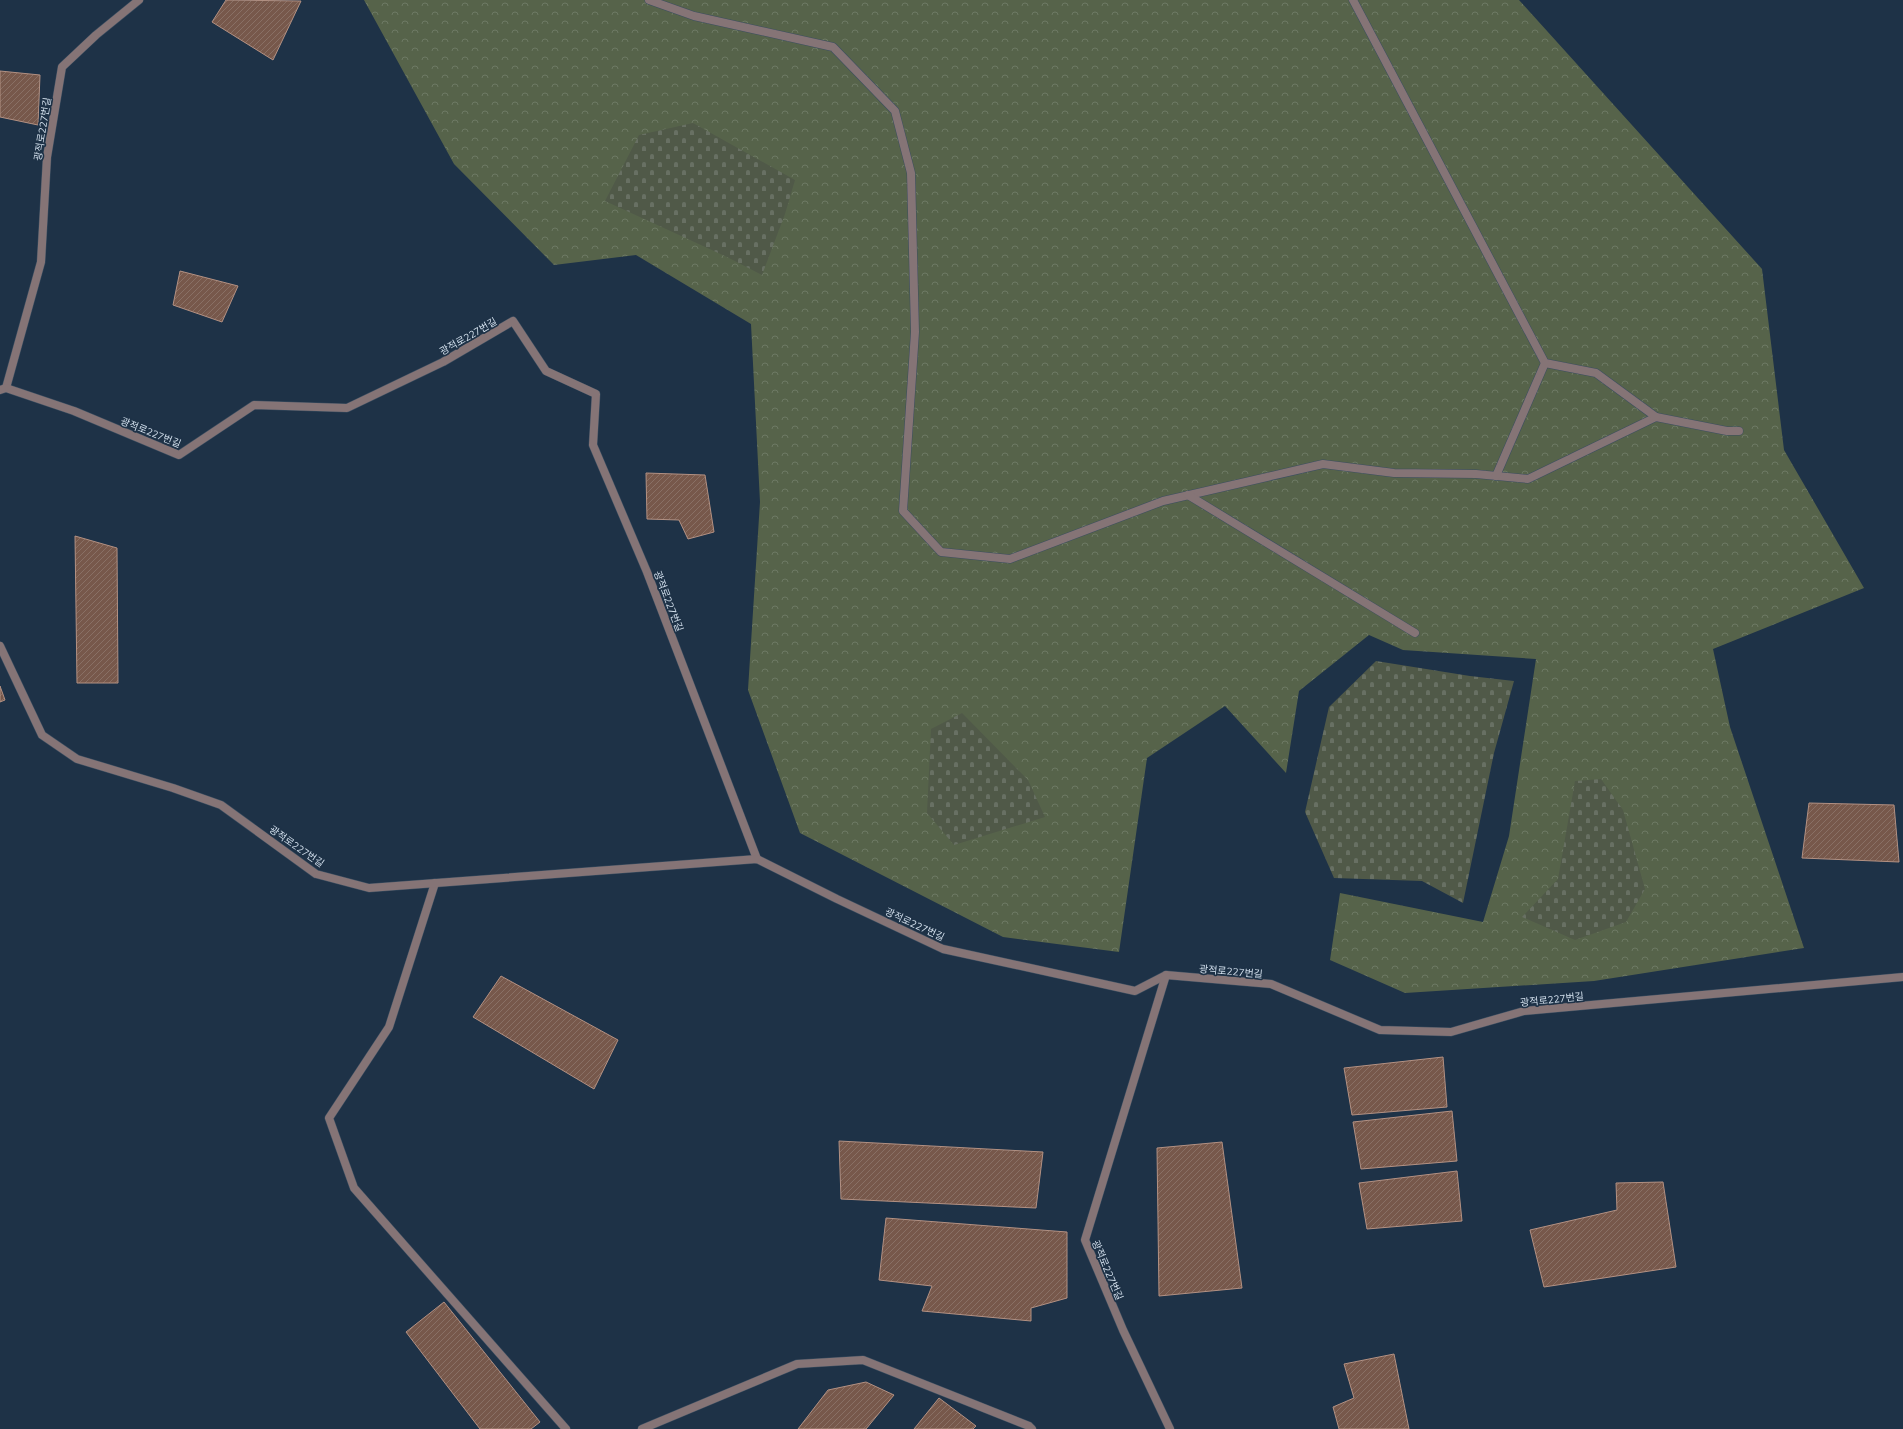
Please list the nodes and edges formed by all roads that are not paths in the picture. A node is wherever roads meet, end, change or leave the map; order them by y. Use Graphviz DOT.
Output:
graph roads {
  1 [pos="139,0"];
  2 [pos="649,0"];
  3 [pos="1353,0"];
  4 [pos="1545,363"];
  5 [pos="3,389"];
  6 [pos="1656,417"];
  7 [pos="1739,431"];
  8 [pos="1496,476"];
  9 [pos="1188,496"];
  10 [pos="1415,633"];
  11 [pos="0,646"];
  12 [pos="757,859"];
  13 [pos="435,883"];
  14 [pos="1166,975"];
  15 [pos="1903,976"];
  16 [pos="566,1429"];
  17 [pos="642,1429"];
  18 [pos="1032,1429"];
  19 [pos="1170,1429"];
  1 -- 5 [label="street, 광적로227번길"];
  2 -- 9 [label="street"];
  3 -- 4 [label="street"];
  4 -- 6 [label="street"];
  4 -- 8 [label="street"];
  5 -- 12 [label="street, 광적로227번길"];
  6 -- 7 [label="street"];
  6 -- 8 [label="street"];
  8 -- 9 [label="street"];
  9 -- 10 [label="street"];
  11 -- 13 [label="street, 광적로227번길"];
  12 -- 13 [label="street, 광적로227번길"];
  12 -- 14 [label="street, 광적로227번길"];
  13 -- 16 [label="street"];
  14 -- 15 [label="street, 광적로227번길"];
  14 -- 19 [label="street, 광적로227번길"];
  17 -- 18 [label="street"];
}
